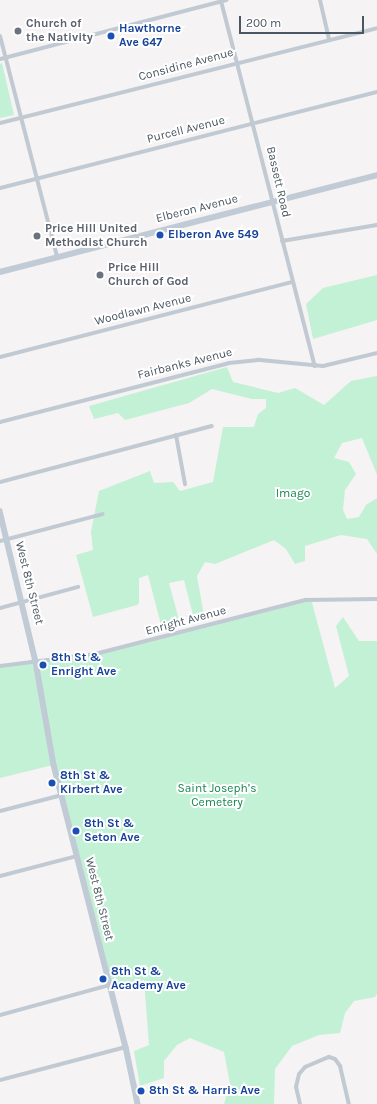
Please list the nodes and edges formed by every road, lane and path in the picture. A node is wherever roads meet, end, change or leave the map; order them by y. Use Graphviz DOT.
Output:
graph roads {
  1 [pos="226,0"];
  2 [pos="320,0"];
  3 [pos="221,1"];
  4 [pos="377,28"];
  5 [pos="0,36"];
  6 [pos="329,39"];
  7 [pos="6,57"];
  8 [pos="0,59"];
  9 [pos="238,62"];
  10 [pos="377,92"];
  11 [pos="20,118"];
  12 [pos="0,123"];
  13 [pos="254,123"];
  14 [pos="377,175"];
  15 [pos="37,179"];
  16 [pos="0,188"];
  17 [pos="272,201"];
  18 [pos="377,225"];
  19 [pos="282,241"];
  20 [pos="57,257"];
  21 [pos="0,272"];
  22 [pos="292,282"];
  23 [pos="377,353"];
  24 [pos="0,357"];
  25 [pos="315,366"];
  26 [pos="0,422"];
  27 [pos="212,426"];
  28 [pos="176,435"];
  29 [pos="0,482"];
  30 [pos="186,484"];
  31 [pos="0,511"];
  32 [pos="103,514"];
  33 [pos="7,539"];
  34 [pos="0,541"];
  35 [pos="78,587"];
  36 [pos="377,599"];
  37 [pos="22,603"];
  38 [pos="0,608"];
  39 [pos="36,662"];
  40 [pos="0,666"];
  41 [pos="62,795"];
  42 [pos="0,811"];
  43 [pos="77,856"];
  44 [pos="0,876"];
  45 [pos="110,985"];
  46 [pos="0,1015"];
  47 [pos="126,1047"];
  48 [pos="0,1080"];
  49 [pos="138,1104"];
  50 [pos="300,1104"];
  51 [pos="349,1104"];
  1 -- 3 [label="street"];
  2 -- 6 [label="street"];
  3 -- 7 [label="street"];
  3 -- 9 [label="street, Bassett Road"];
  4 -- 6 [label="street, Considine Avenue"];
  5 -- 7 [label="street"];
  6 -- 9 [label="street, Considine Avenue"];
  7 -- 8 [label="street"];
  7 -- 11 [label="street"];
  9 -- 11 [label="street, Considine Avenue"];
  9 -- 13 [label="street, Bassett Road"];
  10 -- 13 [label="street, Purcell Avenue"];
  11 -- 12 [label="street, Considine Avenue"];
  11 -- 15 [label="street"];
  13 -- 15 [label="street, Purcell Avenue"];
  13 -- 17 [label="street, Bassett Road"];
  14 -- 17 [label="street, Elberon Avenue"];
  15 -- 16 [label="street, Purcell Avenue"];
  15 -- 20 [label="street"];
  17 -- 19 [label="street, Bassett Road"];
  17 -- 20 [label="street, Elberon Avenue"];
  18 -- 19 [label="street"];
  19 -- 22 [label="street, Bassett Road"];
  20 -- 21 [label="street, Elberon Avenue"];
  22 -- 24 [label="street, Woodlawn Avenue"];
  22 -- 25 [label="street, Bassett Road"];
  23 -- 25 [label="street, Fairbanks Avenue"];
  25 -- 26 [label="street, Fairbanks Avenue"];
  27 -- 28 [label="street"];
  28 -- 29 [label="street"];
  28 -- 30 [label="street"];
  31 -- 33 [label="street, West 8th Street"];
  32 -- 33 [label="street"];
  33 -- 34 [label="street"];
  33 -- 37 [label="street, West 8th Street"];
  35 -- 37 [label="street"];
  36 -- 39 [label="street, Enright Avenue"];
  37 -- 38 [label="street"];
  37 -- 39 [label="street, West 8th Street"];
  39 -- 40 [label="street, Enright Avenue"];
  39 -- 41 [label="street, West 8th Street"];
  41 -- 42 [label="street"];
  41 -- 43 [label="street, West 8th Street"];
  43 -- 44 [label="street"];
  43 -- 45 [label="street, West 8th Street"];
  45 -- 46 [label="street"];
  45 -- 47 [label="street, West 8th Street"];
  47 -- 48 [label="street"];
  47 -- 49 [label="street, West 8th Street"];
  50 -- 51 [label="street"];
}
